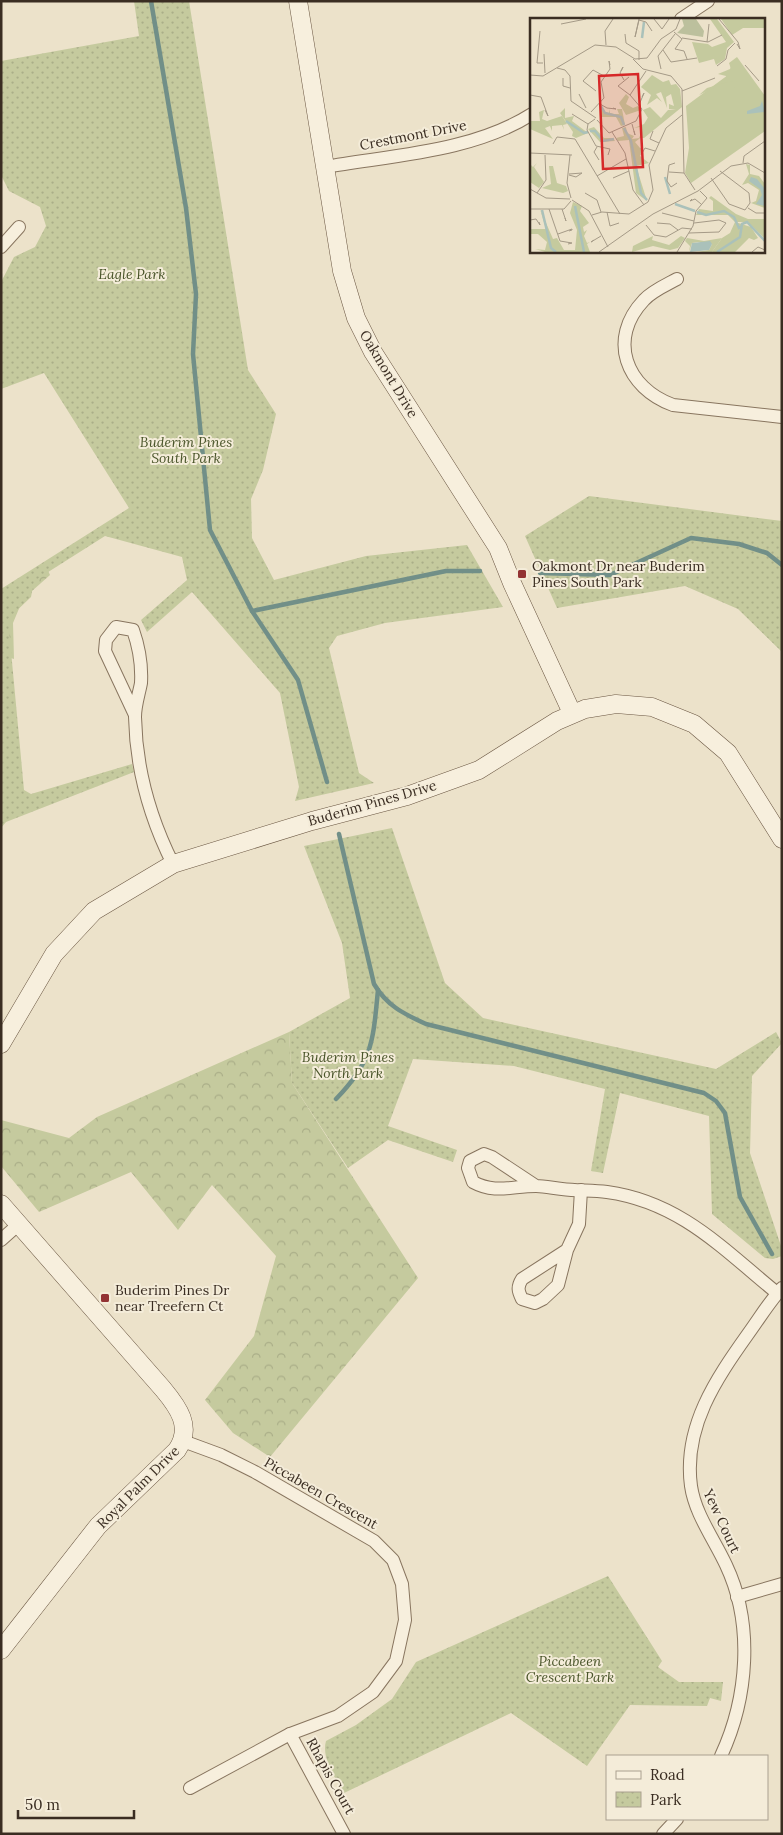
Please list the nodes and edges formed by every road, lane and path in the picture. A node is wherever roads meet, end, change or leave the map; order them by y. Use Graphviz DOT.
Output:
graph roads {
  1 [pos="298,1"];
  2 [pos="708,1"];
  3 [pos="682,18"];
  4 [pos="530,115"];
  5 [pos="325,167"];
  6 [pos="19,227"];
  7 [pos="1,247"];
  8 [pos="677,279"];
  9 [pos="782,417"];
  10 [pos="572,713"];
  11 [pos="135,715"];
  12 [pos="782,839"];
  13 [pos="173,864"];
  14 [pos="1,1044"];
  15 [pos="536,1186"];
  16 [pos="581,1190"];
  17 [pos="1,1204"];
  18 [pos="19,1224"];
  19 [pos="1,1240"];
  20 [pos="567,1250"];
  21 [pos="779,1290"];
  22 [pos="184,1441"];
  23 [pos="782,1584"];
  24 [pos="737,1597"];
  25 [pos="1,1650"];
  26 [pos="290,1734"];
  27 [pos="721,1755"];
  28 [pos="190,1788"];
  29 [pos="676,1820"];
  30 [pos="665,1833"];
  31 [pos="344,1834"];
  1 -- 5 [label="street, Oakmont Drive"];
  2 -- 3 [label="street"];
  4 -- 5 [label="street, Crestmont Drive"];
  5 -- 10 [label="street, Oakmont Drive"];
  6 -- 7 [label="street"];
  8 -- 9 [label="street"];
  10 -- 12 [label="street, Buderim Pines Drive"];
  10 -- 13 [label="street, Buderim Pines Drive"];
  11 -- 11 [label="street"];
  11 -- 13 [label="street"];
  13 -- 14 [label="street, Buderim Pines Drive"];
  15 -- 15 [label="street"];
  15 -- 16 [label="street"];
  16 -- 20 [label="street"];
  16 -- 21 [label="street"];
  17 -- 18 [label="street"];
  18 -- 19 [label="street"];
  18 -- 22 [label="street, Royal Palm Drive"];
  21 -- 24 [label="street, Yew Court"];
  22 -- 25 [label="street, Royal Palm Drive"];
  22 -- 26 [label="street, Piccabeen Crescent"];
  23 -- 24 [label="street"];
  24 -- 27 [label="street, Yew Court"];
  26 -- 28 [label="street, Piccabeen Crescent"];
  26 -- 31 [label="street, Rhapis Court"];
  29 -- 30 [label="street"];
}
